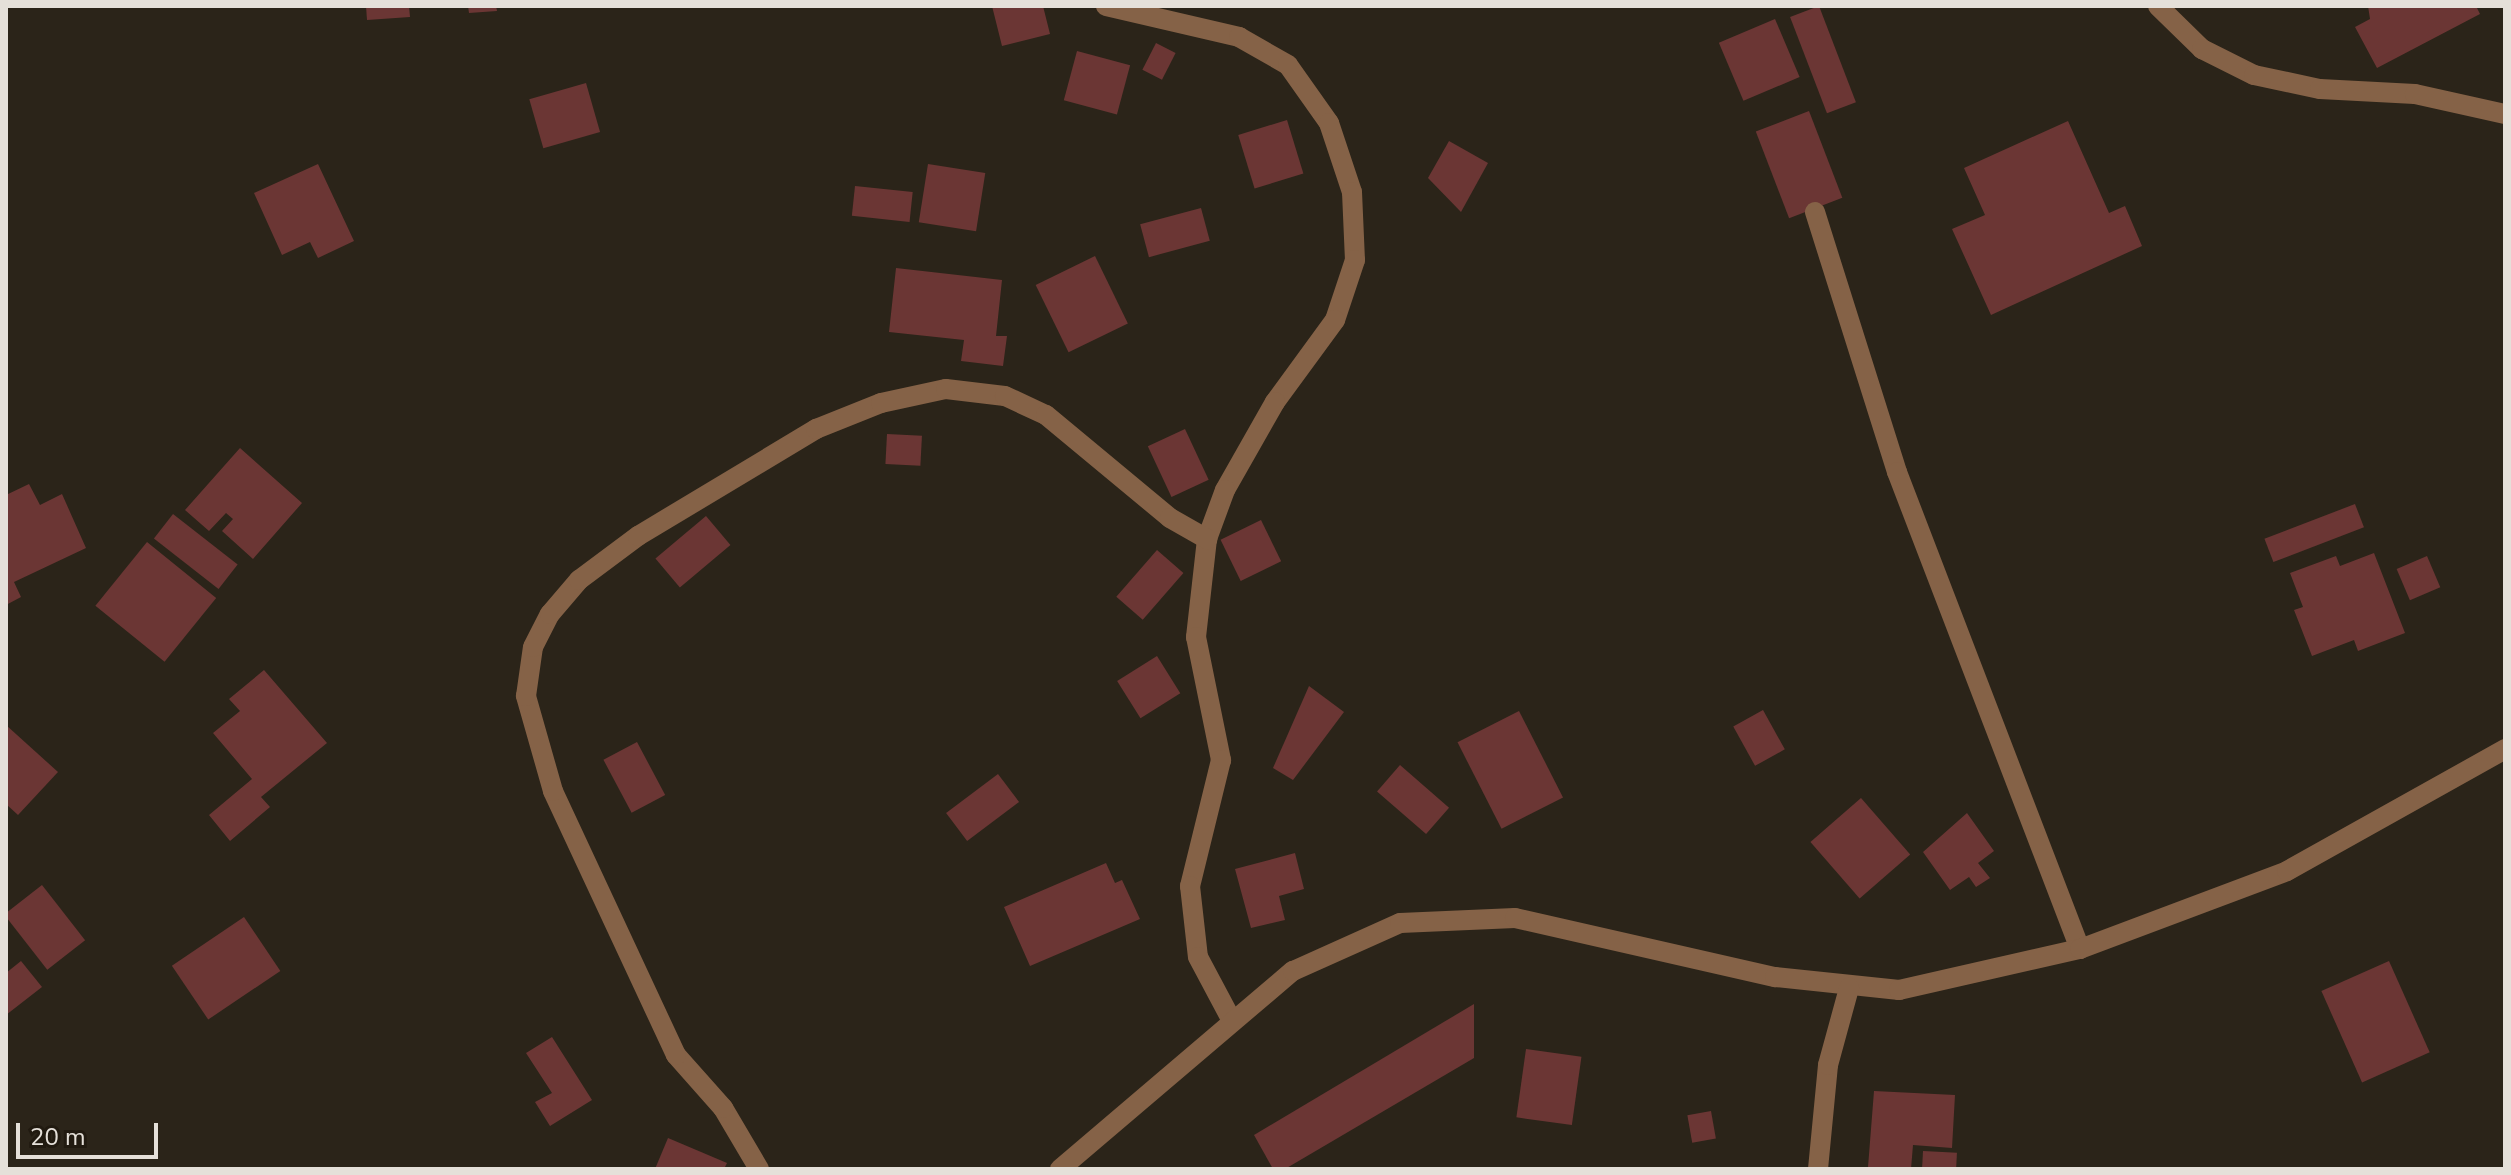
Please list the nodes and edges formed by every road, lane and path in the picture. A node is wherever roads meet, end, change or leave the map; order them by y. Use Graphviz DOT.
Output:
graph roads {
  1 [pos="1106,6"];
  2 [pos="2158,6"];
  3 [pos="2505,114"];
  4 [pos="1815,212"];
  5 [pos="1207,539"];
  6 [pos="2505,749"];
  7 [pos="2080,949"];
  8 [pos="1849,988"];
  9 [pos="1231,1019"];
  10 [pos="759,1169"];
  11 [pos="1060,1169"];
  12 [pos="1818,1169"];
  1 -- 5 [label="street"];
  2 -- 3 [label="street"];
  4 -- 7 [label="street"];
  5 -- 9 [label="street"];
  5 -- 10 [label="street"];
  6 -- 7 [label="street"];
  7 -- 8 [label="street"];
  8 -- 9 [label="street"];
  8 -- 12 [label="street"];
  9 -- 11 [label="street"];
}
